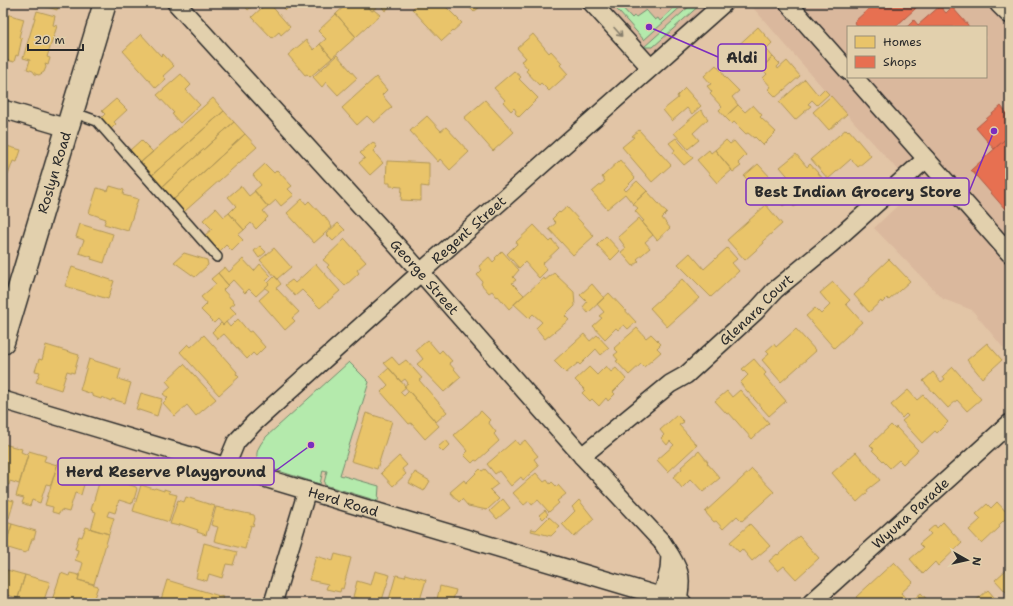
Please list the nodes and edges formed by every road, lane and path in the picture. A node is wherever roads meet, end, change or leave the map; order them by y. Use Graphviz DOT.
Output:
graph roads {
  1 [pos="105,3"];
  2 [pos="176,3"];
  3 [pos="592,3"];
  4 [pos="724,3"];
  5 [pos="788,3"];
  6 [pos="1001,3"];
  7 [pos="1010,12"];
  8 [pos="650,68"];
  9 [pos="847,70"];
  10 [pos="855,78"];
  11 [pos="3,109"];
  12 [pos="70,120"];
  13 [pos="926,160"];
  14 [pos="1010,254"];
  15 [pos="217,258"];
  16 [pos="421,272"];
  17 [pos="3,342"];
  18 [pos="3,400"];
  19 [pos="1010,423"];
  20 [pos="582,456"];
  21 [pos="226,466"];
  22 [pos="307,490"];
  23 [pos="675,600"];
  24 [pos="273,603"];
  25 [pos="811,603"];
  1 -- 12 [label="street, Roslyn Road"];
  2 -- 16 [label="street, George Street"];
  3 -- 8 [label="street, one-way"];
  4 -- 8 [label="street, Regent Street"];
  5 -- 9 [label="street"];
  6 -- 7 [label="street"];
  8 -- 16 [label="street, Regent Street"];
  10 -- 13 [label="street"];
  11 -- 12 [label="street"];
  12 -- 15 [label="lane"];
  12 -- 17 [label="street, Roslyn Road"];
  13 -- 14 [label="street"];
  13 -- 20 [label="street, Glenara Court"];
  16 -- 20 [label="street, George Street"];
  16 -- 21 [label="street, Regent Street"];
  18 -- 21 [label="street, Herd Road"];
  19 -- 25 [label="street, Wyuna Parade"];
  20 -- 23 [label="street, George Street"];
  21 -- 22 [label="street, Herd Road"];
  22 -- 23 [label="street, Herd Road"];
  22 -- 24 [label="street"];
}
